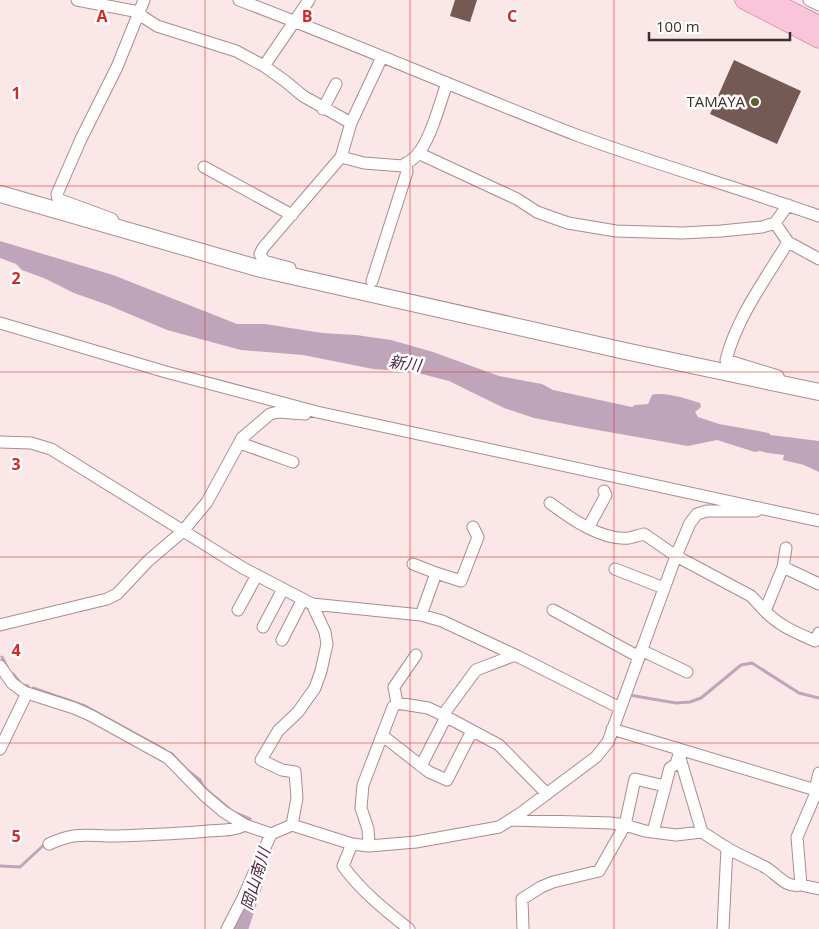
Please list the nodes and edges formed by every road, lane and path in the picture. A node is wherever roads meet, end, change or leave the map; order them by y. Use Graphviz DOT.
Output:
graph roads {
  1 [pos="77,0"];
  2 [pos="144,0"];
  3 [pos="239,0"];
  4 [pos="309,0"];
  5 [pos="744,0"];
  6 [pos="770,0"];
  7 [pos="809,0"];
  8 [pos="819,5"];
  9 [pos="138,13"];
  10 [pos="294,21"];
  11 [pos="819,25"];
  12 [pos="819,39"];
  13 [pos="382,57"];
  14 [pos="264,66"];
  15 [pos="336,84"];
  16 [pos="446,84"];
  17 [pos="323,109"];
  18 [pos="351,123"];
  19 [pos="418,153"];
  20 [pos="341,157"];
  21 [pos="406,164"];
  22 [pos="204,167"];
  23 [pos="0,194"];
  24 [pos="788,205"];
  25 [pos="292,215"];
  26 [pos="819,216"];
  27 [pos="775,223"];
  28 [pos="118,229"];
  29 [pos="788,242"];
  30 [pos="196,250"];
  31 [pos="260,254"];
  32 [pos="819,260"];
  33 [pos="372,281"];
  34 [pos="324,284"];
  35 [pos="0,323"];
  36 [pos="819,384"];
  37 [pos="819,392"];
  38 [pos="316,412"];
  39 [pos="0,442"];
  40 [pos="240,443"];
  41 [pos="293,462"];
  42 [pos="604,491"];
  43 [pos="550,503"];
  44 [pos="760,508"];
  45 [pos="819,521"];
  46 [pos="473,527"];
  47 [pos="588,528"];
  48 [pos="184,531"];
  49 [pos="786,548"];
  50 [pos="676,556"];
  51 [pos="413,564"];
  52 [pos="783,567"];
  53 [pos="615,569"];
  54 [pos="436,573"];
  55 [pos="257,575"];
  56 [pos="819,584"];
  57 [pos="664,588"];
  58 [pos="283,589"];
  59 [pos="308,601"];
  60 [pos="238,610"];
  61 [pos="553,610"];
  62 [pos="765,611"];
  63 [pos="421,615"];
  64 [pos="0,625"];
  65 [pos="263,627"];
  66 [pos="819,633"];
  67 [pos="282,640"];
  68 [pos="514,654"];
  69 [pos="640,654"];
  70 [pos="410,658"];
  71 [pos="0,666"];
  72 [pos="687,672"];
  73 [pos="27,693"];
  74 [pos="397,703"];
  75 [pos="620,708"];
  76 [pos="445,716"];
  77 [pos="612,729"];
  78 [pos="472,731"];
  79 [pos="383,736"];
  80 [pos="0,750"];
  81 [pos="678,751"];
  82 [pos="421,766"];
  83 [pos="819,773"];
  84 [pos="665,786"];
  85 [pos="817,790"];
  86 [pos="547,794"];
  87 [pos="510,820"];
  88 [pos="245,825"];
  89 [pos="292,825"];
  90 [pos="625,825"];
  91 [pos="653,832"];
  92 [pos="702,832"];
  93 [pos="271,834"];
  94 [pos="48,844"];
  95 [pos="352,844"];
  96 [pos="369,846"];
  97 [pos="727,848"];
  98 [pos="801,886"];
  99 [pos="819,889"];
  100 [pos="227,929"];
  101 [pos="409,929"];
  102 [pos="523,929"];
  103 [pos="723,929"];
  1 -- 9 [label="street"];
  2 -- 9 [label="street"];
  3 -- 10 [label="street"];
  4 -- 10 [label="street"];
  5 -- 12 [label="main road"];
  6 -- 11 [label="main road"];
  7 -- 8 [label="street"];
  9 -- 14 [label="street"];
  9 -- 28 [label="street"];
  10 -- 13 [label="street"];
  10 -- 14 [label="street"];
  13 -- 16 [label="street"];
  13 -- 18 [label="street"];
  14 -- 17 [label="street"];
  15 -- 17 [label="street"];
  16 -- 19 [label="street"];
  16 -- 24 [label="street"];
  17 -- 18 [label="street"];
  18 -- 20 [label="street"];
  19 -- 21 [label="street"];
  19 -- 27 [label="street"];
  20 -- 21 [label="street"];
  20 -- 25 [label="street"];
  21 -- 33 [label="street"];
  22 -- 25 [label="street"];
  23 -- 28 [label="street"];
  24 -- 26 [label="street"];
  24 -- 27 [label="street"];
  25 -- 31 [label="street"];
  27 -- 29 [label="street"];
  28 -- 30 [label="street"];
  29 -- 32 [label="street"];
  29 -- 36 [label="street"];
  30 -- 31 [label="street"];
  30 -- 34 [label="street"];
  31 -- 34 [label="street"];
  34 -- 37 [label="street"];
  35 -- 38 [label="street"];
  38 -- 40 [label="street"];
  38 -- 44 [label="street"];
  39 -- 48 [label="street"];
  40 -- 41 [label="street"];
  40 -- 48 [label="street"];
  42 -- 47 [label="street"];
  43 -- 47 [label="street"];
  44 -- 45 [label="street"];
  44 -- 50 [label="street"];
  46 -- 54 [label="street"];
  47 -- 50 [label="street"];
  48 -- 55 [label="street"];
  48 -- 64 [label="street"];
  49 -- 52 [label="street"];
  50 -- 57 [label="street"];
  50 -- 62 [label="street"];
  51 -- 54 [label="street"];
  52 -- 56 [label="street"];
  52 -- 62 [label="street"];
  53 -- 57 [label="street"];
  54 -- 63 [label="street"];
  55 -- 58 [label="street"];
  55 -- 60 [label="street"];
  57 -- 69 [label="street"];
  58 -- 59 [label="street"];
  58 -- 65 [label="street"];
  59 -- 63 [label="street"];
  59 -- 67 [label="street"];
  59 -- 89 [label="street"];
  61 -- 69 [label="street"];
  62 -- 66 [label="street"];
  63 -- 68 [label="street"];
  68 -- 75 [label="street"];
  68 -- 76 [label="street"];
  69 -- 72 [label="street"];
  69 -- 75 [label="street"];
  70 -- 74 [label="street"];
  71 -- 73 [label="street"];
  73 -- 80 [label="street"];
  73 -- 88 [label="street"];
  74 -- 76 [label="street"];
  74 -- 79 [label="street"];
  75 -- 77 [label="street"];
  76 -- 78 [label="street"];
  76 -- 82 [label="street"];
  77 -- 81 [label="street"];
  77 -- 86 [label="street"];
  78 -- 82 [label="street"];
  78 -- 86 [label="street"];
  79 -- 82 [label="street"];
  79 -- 96 [label="street"];
  81 -- 84 [label="street"];
  81 -- 85 [label="street"];
  81 -- 92 [label="street"];
  83 -- 85 [label="street"];
  84 -- 90 [label="street"];
  84 -- 91 [label="street"];
  85 -- 98 [label="street"];
  86 -- 87 [label="street"];
  87 -- 90 [label="street"];
  87 -- 96 [label="street"];
  88 -- 93 [label="street"];
  88 -- 94 [label="street"];
  89 -- 93 [label="street"];
  89 -- 95 [label="street"];
  90 -- 91 [label="street"];
  90 -- 102 [label="street"];
  91 -- 92 [label="street"];
  92 -- 97 [label="street"];
  93 -- 100 [label="street"];
  95 -- 96 [label="street"];
  95 -- 101 [label="street"];
  97 -- 98 [label="street"];
  97 -- 103 [label="street"];
  98 -- 99 [label="street"];
}
